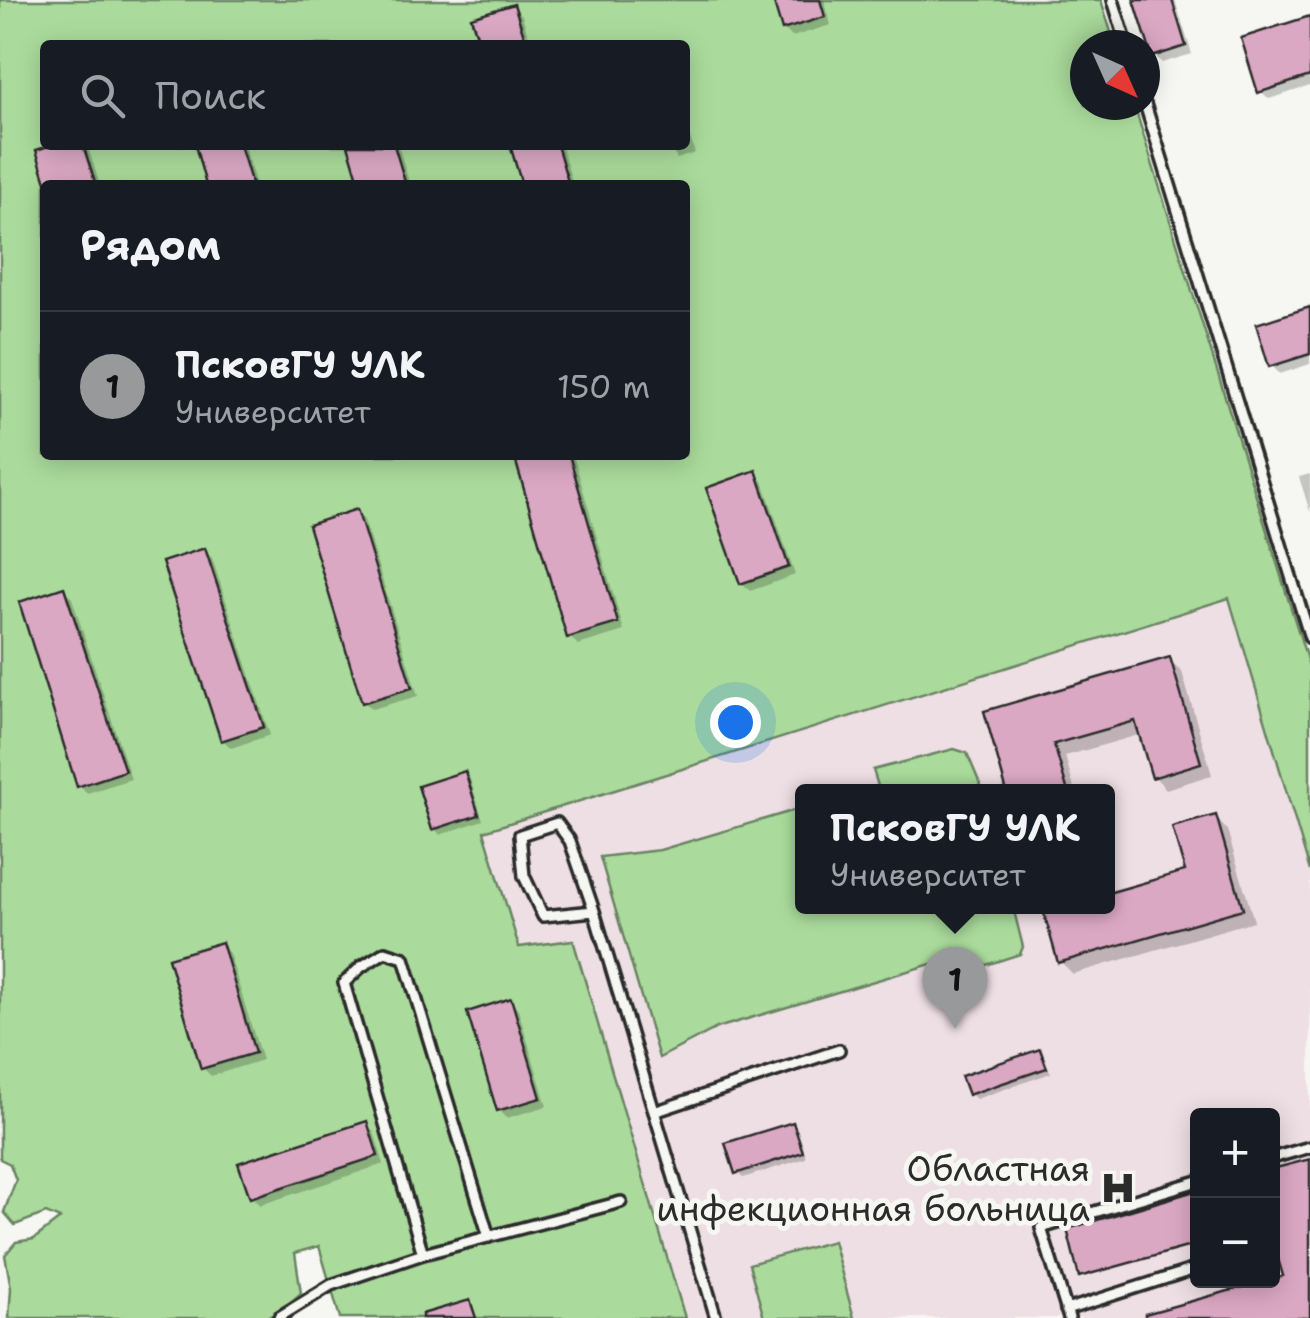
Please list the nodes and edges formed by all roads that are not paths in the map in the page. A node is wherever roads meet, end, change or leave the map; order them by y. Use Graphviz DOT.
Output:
graph roads {
  1 [pos="1113,0"];
  2 [pos="1122,30"];
  3 [pos="1150,120"];
  4 [pos="1310,638"];
  5 [pos="594,911"];
  6 [pos="840,1050"];
  7 [pos="654,1112"];
  8 [pos="1310,1147"];
  9 [pos="1280,1156"];
  10 [pos="1190,1183"];
  11 [pos="621,1202"];
  12 [pos="489,1237"];
  13 [pos="423,1254"];
  14 [pos="1190,1271"];
  15 [pos="1068,1314"];
  16 [pos="278,1318"];
  17 [pos="716,1318"];
  1 -- 2 [label="lane"];
  3 -- 4 [label="lane"];
  5 -- 5 [label="lane"];
  5 -- 7 [label="lane"];
  6 -- 7 [label="lane"];
  7 -- 17 [label="lane"];
  8 -- 9 [label="lane"];
  10 -- 15 [label="lane"];
  11 -- 12 [label="lane"];
  12 -- 13 [label="lane"];
  12 -- 13 [label="lane"];
  13 -- 16 [label="lane"];
  14 -- 15 [label="lane"];
}
